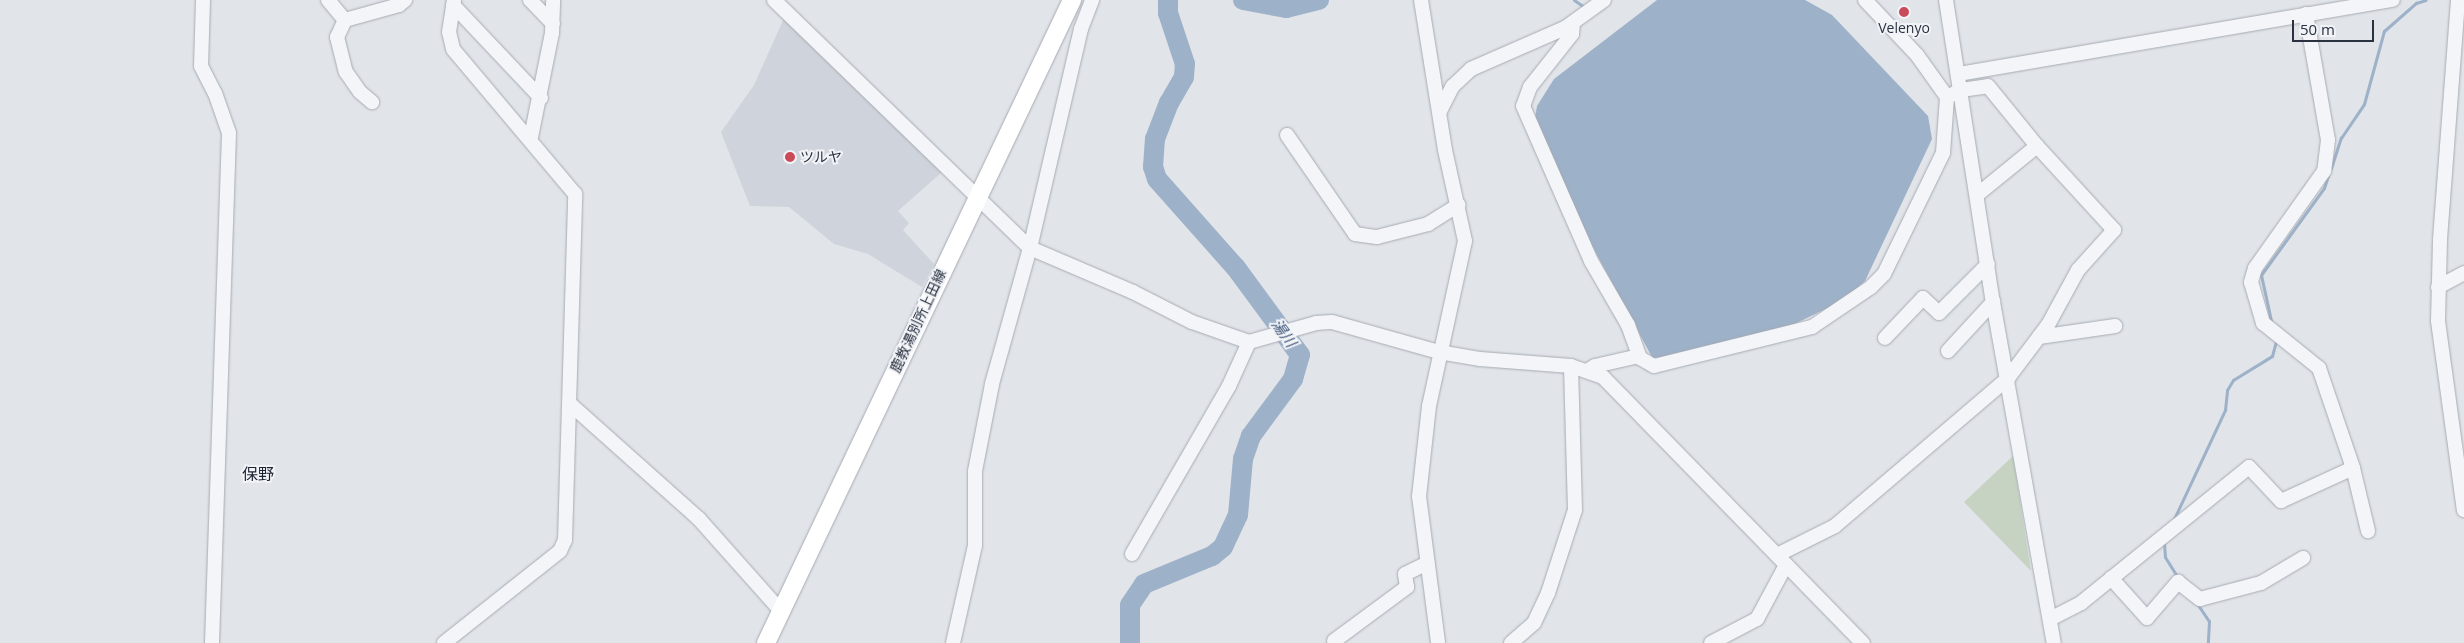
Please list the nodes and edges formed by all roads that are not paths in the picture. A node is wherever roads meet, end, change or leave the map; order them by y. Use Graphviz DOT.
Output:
graph roads {
  1 [pos="203,0"];
  2 [pos="328,0"];
  3 [pos="405,0"];
  4 [pos="530,0"];
  5 [pos="553,0"];
  6 [pos="774,0"];
  7 [pos="1072,0"];
  8 [pos="1092,0"];
  9 [pos="1421,0"];
  10 [pos="1604,0"];
  11 [pos="1865,0"];
  12 [pos="1946,0"];
  13 [pos="2393,0"];
  14 [pos="2458,0"];
  15 [pos="453,3"];
  16 [pos="2306,14"];
  17 [pos="345,20"];
  18 [pos="1573,23"];
  19 [pos="552,24"];
  20 [pos="1959,74"];
  21 [pos="1961,90"];
  22 [pos="1948,97"];
  23 [pos="541,98"];
  24 [pos="372,102"];
  25 [pos="1440,111"];
  26 [pos="1287,136"];
  27 [pos="531,137"];
  28 [pos="2037,146"];
  29 [pos="1977,195"];
  30 [pos="976,196"];
  31 [pos="1459,205"];
  32 [pos="1030,248"];
  33 [pos="1988,264"];
  34 [pos="2464,273"];
  35 [pos="2438,287"];
  36 [pos="1993,302"];
  37 [pos="2115,326"];
  38 [pos="2039,337"];
  39 [pos="1885,338"];
  40 [pos="1249,342"];
  41 [pos="1948,351"];
  42 [pos="1439,352"];
  43 [pos="1639,356"];
  44 [pos="1571,366"];
  45 [pos="1587,371"];
  46 [pos="2008,378"];
  47 [pos="570,404"];
  48 [pos="2353,468"];
  49 [pos="2464,510"];
  50 [pos="2368,531"];
  51 [pos="1132,554"];
  52 [pos="1777,555"];
  53 [pos="2303,558"];
  54 [pos="1428,563"];
  55 [pos="1786,566"];
  56 [pos="2111,578"];
  57 [pos="781,611"];
  58 [pos="2050,619"];
  59 [pos="1334,641"];
  60 [pos="212,643"];
  61 [pos="444,643"];
  62 [pos="766,643"];
  63 [pos="952,643"];
  64 [pos="1438,643"];
  65 [pos="1511,643"];
  66 [pos="1711,643"];
  67 [pos="1863,643"];
  68 [pos="2054,643"];
  1 -- 60 [label="street"];
  2 -- 17 [label="street"];
  3 -- 17 [label="street"];
  4 -- 19 [label="street"];
  5 -- 19 [label="street"];
  6 -- 30 [label="street"];
  7 -- 30 [label="main road, 鹿教湯別所上田線"];
  8 -- 32 [label="street"];
  9 -- 25 [label="street"];
  10 -- 18 [label="street"];
  11 -- 22 [label="street"];
  12 -- 20 [label="street"];
  13 -- 16 [label="street"];
  14 -- 35 [label="street"];
  15 -- 23 [label="street"];
  15 -- 27 [label="street"];
  16 -- 20 [label="street"];
  16 -- 48 [label="street"];
  17 -- 24 [label="street"];
  18 -- 25 [label="street"];
  18 -- 43 [label="street"];
  19 -- 23 [label="street"];
  20 -- 21 [label="street"];
  21 -- 22 [label="street"];
  21 -- 28 [label="street"];
  21 -- 29 [label="street"];
  22 -- 43 [label="street"];
  23 -- 27 [label="street"];
  25 -- 31 [label="street"];
  26 -- 31 [label="street"];
  27 -- 47 [label="street"];
  28 -- 29 [label="street"];
  28 -- 38 [label="street"];
  29 -- 33 [label="street"];
  30 -- 32 [label="street"];
  30 -- 57 [label="main road, 鹿教湯別所上田線"];
  31 -- 42 [label="street"];
  32 -- 40 [label="street"];
  32 -- 63 [label="street"];
  33 -- 36 [label="street"];
  33 -- 39 [label="street"];
  34 -- 35 [label="street"];
  35 -- 49 [label="street"];
  36 -- 41 [label="street"];
  36 -- 46 [label="street"];
  37 -- 38 [label="street"];
  38 -- 46 [label="street"];
  40 -- 42 [label="street"];
  40 -- 51 [label="street"];
  42 -- 44 [label="street"];
  42 -- 54 [label="street"];
  43 -- 45 [label="street"];
  44 -- 45 [label="street"];
  44 -- 65 [label="street"];
  45 -- 52 [label="street"];
  46 -- 52 [label="street"];
  46 -- 58 [label="street"];
  47 -- 57 [label="street"];
  47 -- 61 [label="street"];
  48 -- 50 [label="street"];
  48 -- 56 [label="street"];
  52 -- 55 [label="street"];
  53 -- 56 [label="street"];
  54 -- 59 [label="street"];
  54 -- 64 [label="street"];
  55 -- 66 [label="street"];
  55 -- 67 [label="street"];
  56 -- 58 [label="street"];
  57 -- 62 [label="main road, 鹿教湯別所上田線"];
  58 -- 68 [label="street"];
}
